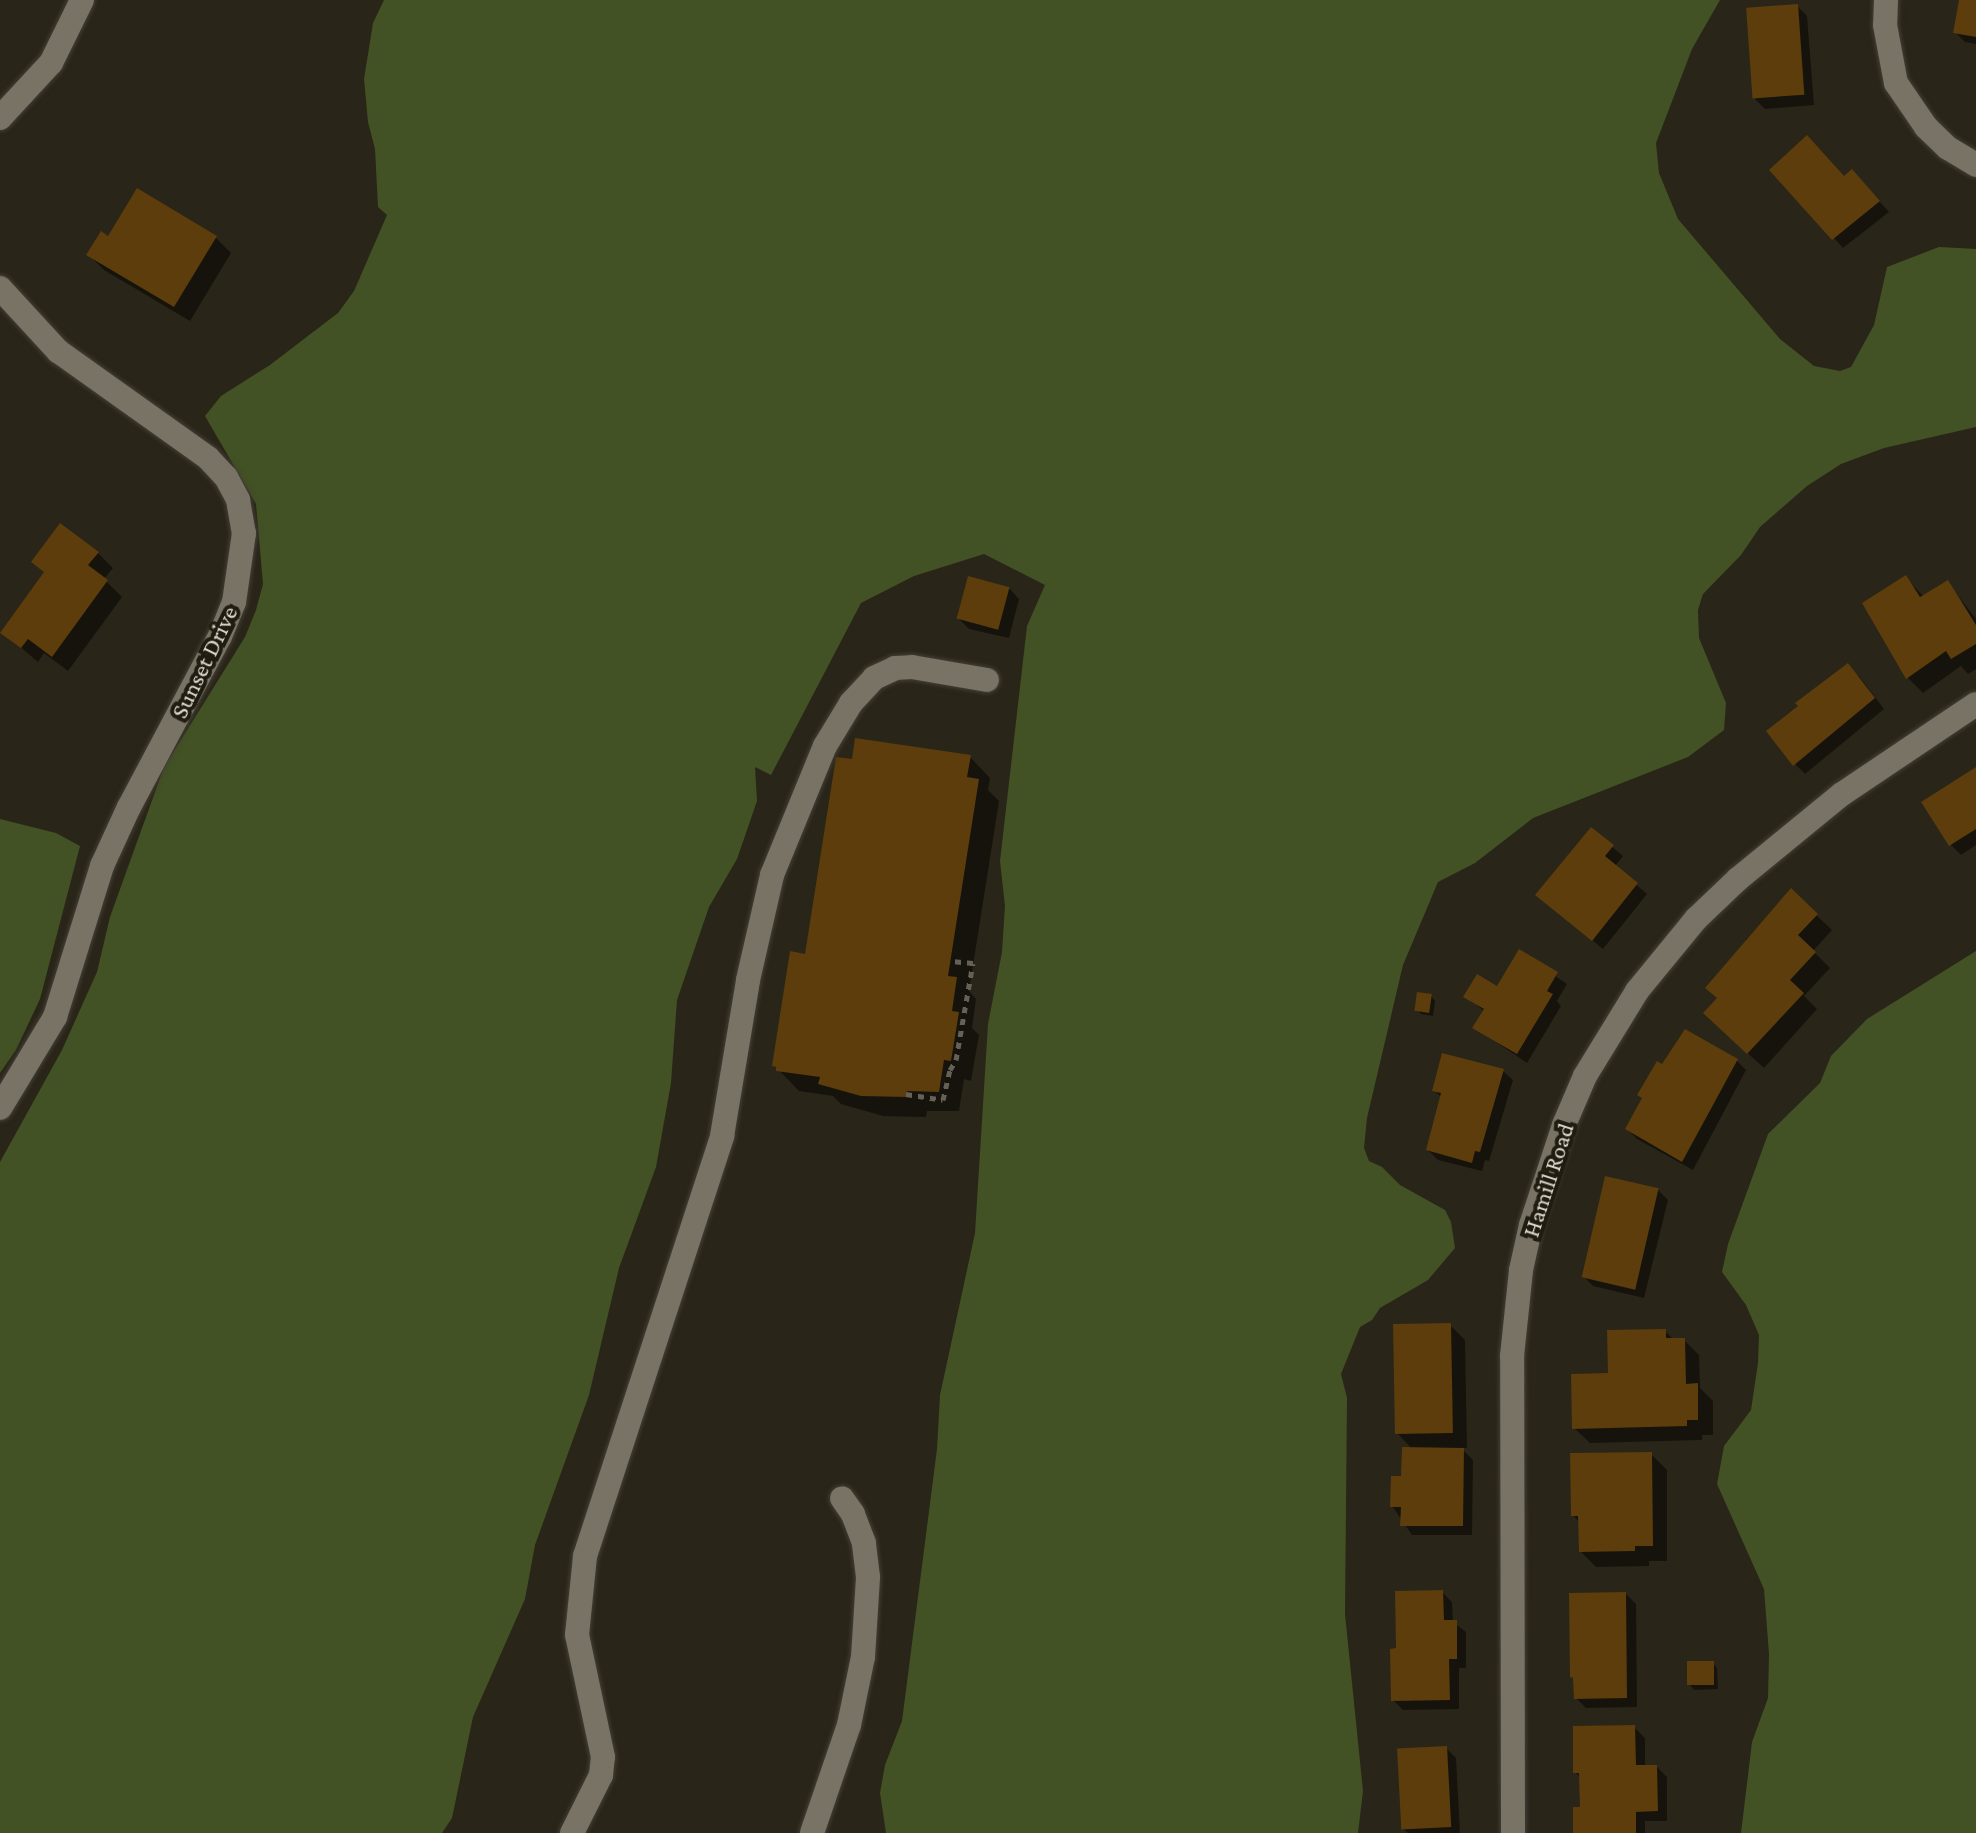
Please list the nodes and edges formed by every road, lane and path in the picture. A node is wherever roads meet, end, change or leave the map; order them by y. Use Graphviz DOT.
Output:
graph roads {
  1 [pos="82,0"];
  2 [pos="1886,0"];
  3 [pos="0,118"];
  4 [pos="1976,165"];
  5 [pos="0,288"];
  6 [pos="987,680"];
  7 [pos="1976,704"];
  8 [pos="951,961"];
  9 [pos="906,1094"];
  10 [pos="0,1108"];
  11 [pos="842,1498"];
  12 [pos="572,1833"];
  13 [pos="812,1833"];
  14 [pos="1513,1833"];
  1 -- 3 [label="street"];
  2 -- 4 [label="street"];
  5 -- 10 [label="street, Sunset Drive"];
  6 -- 12 [label="street"];
  7 -- 14 [label="street, Hamill Road"];
  8 -- 9 [label="path"];
  11 -- 13 [label="street"];
}
